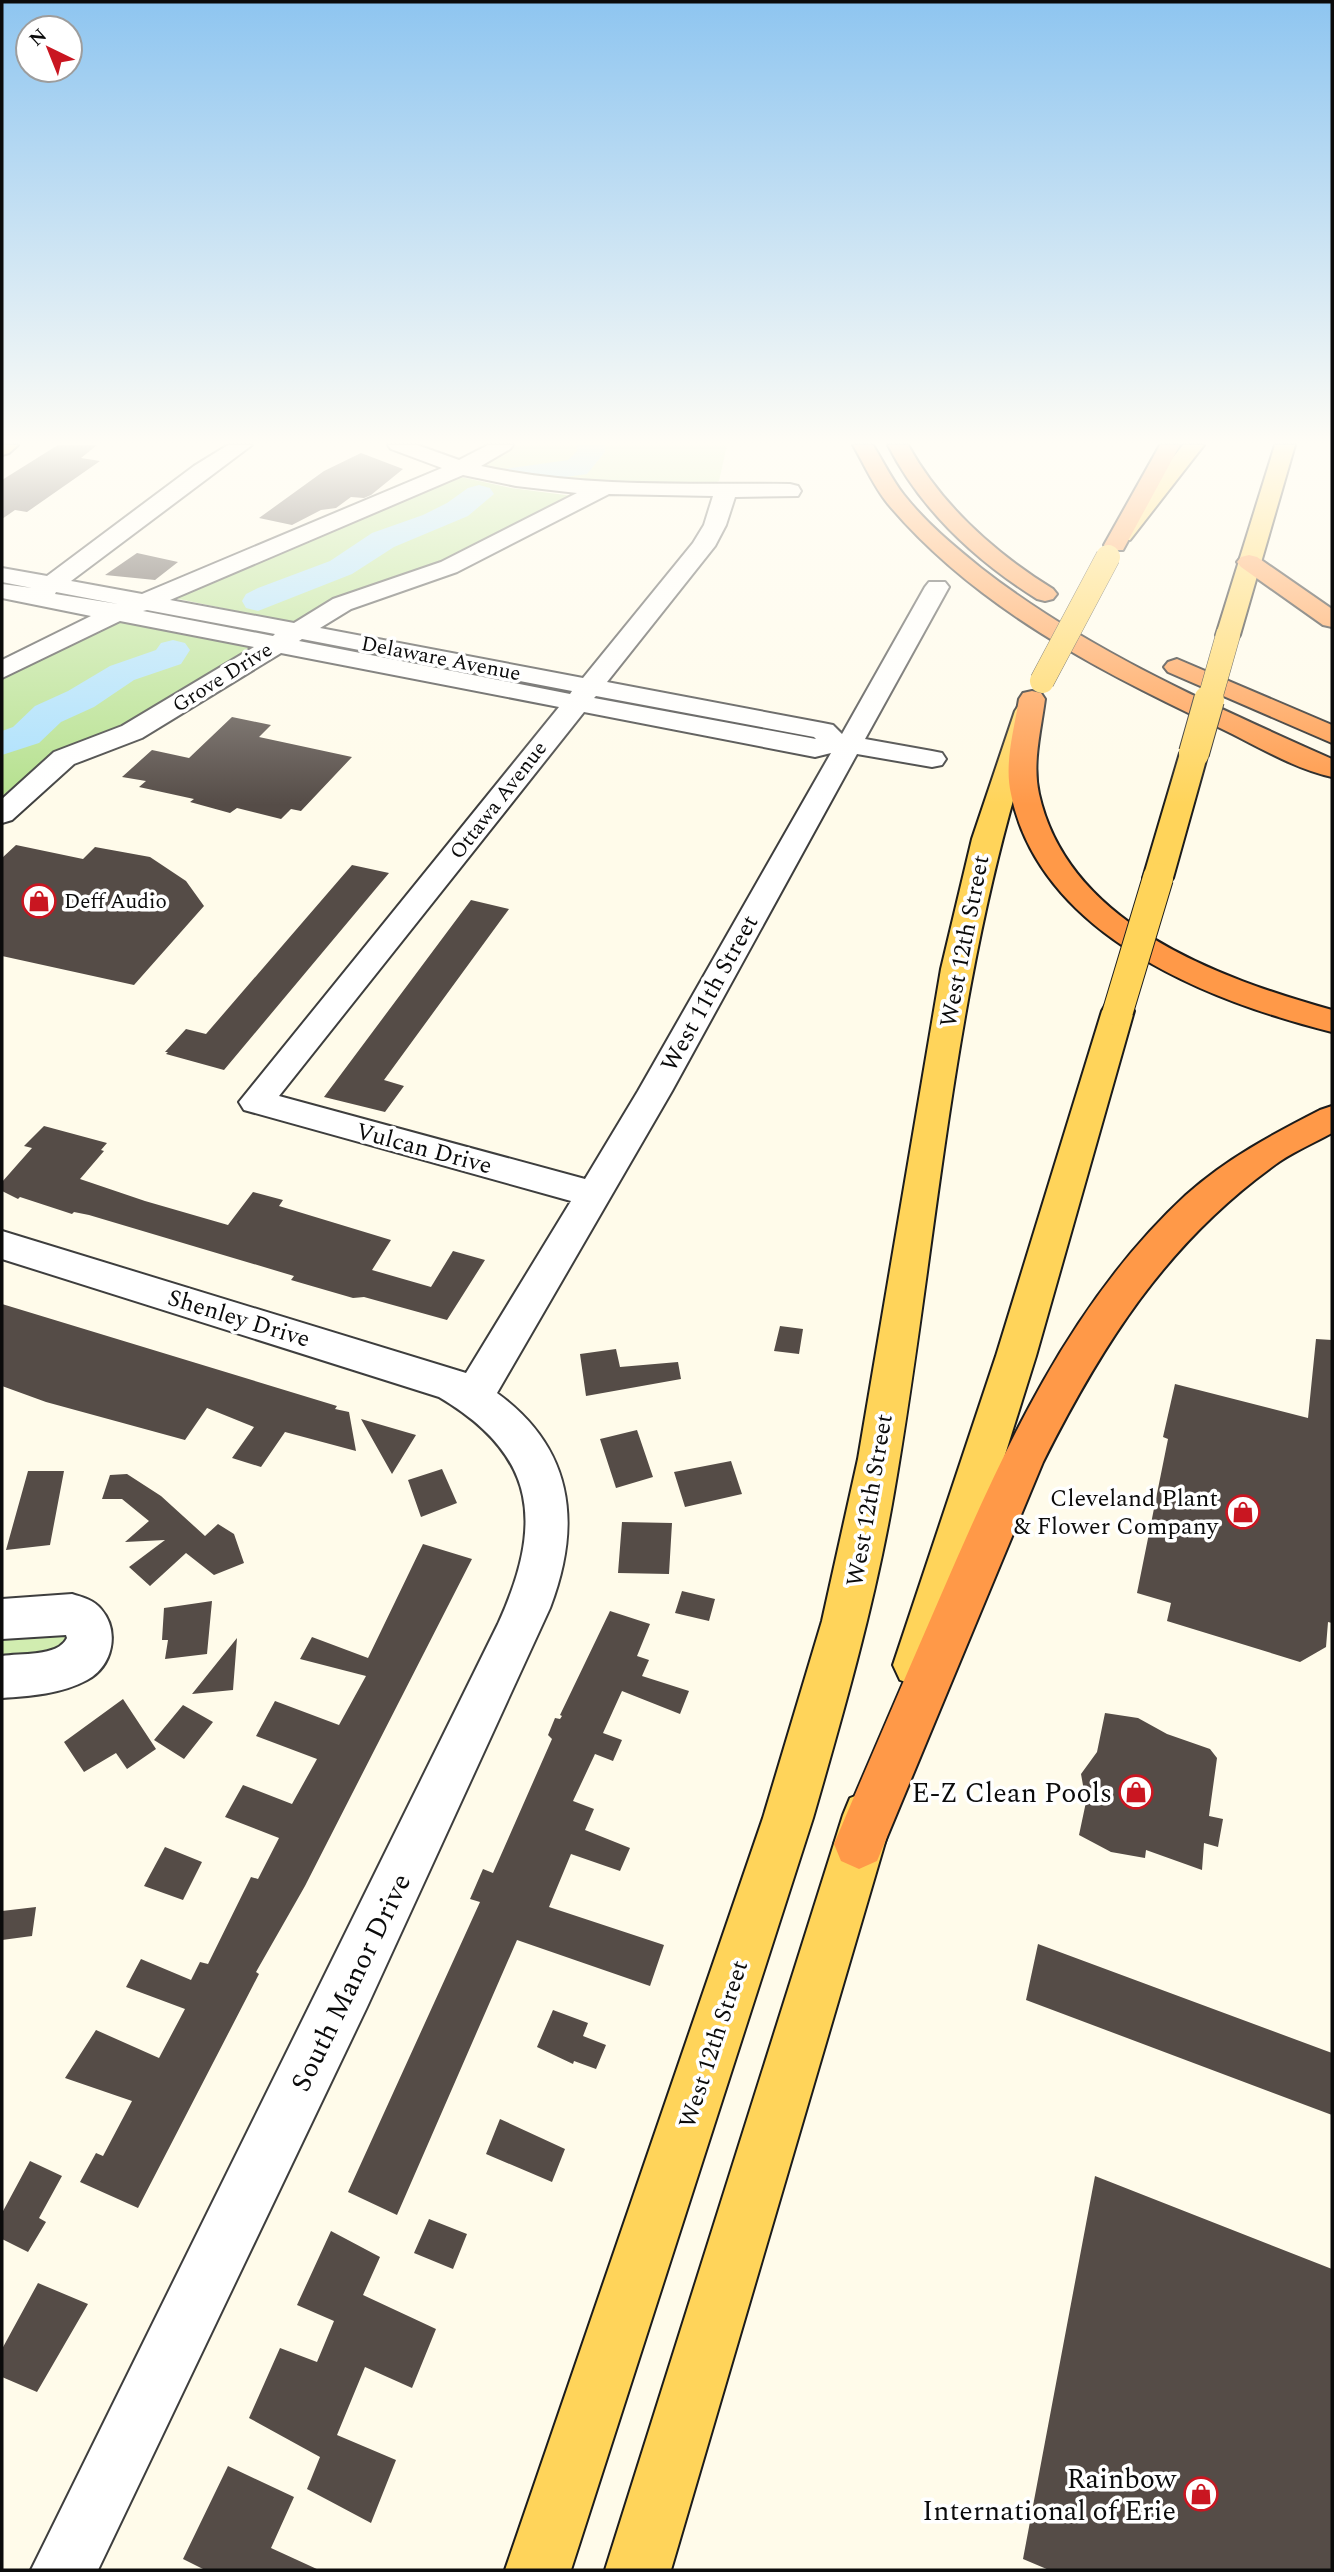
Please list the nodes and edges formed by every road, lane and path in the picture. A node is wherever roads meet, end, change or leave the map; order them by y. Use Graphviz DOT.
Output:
graph roads {
  1 [pos="77,565"];
  2 [pos="232,565"];
  3 [pos="453,565"];
  4 [pos="688,565"];
  5 [pos="963,565"];
  6 [pos="1104,565"];
  7 [pos="1248,565"];
  8 [pos="1253,565"];
  9 [pos="1006,566"];
  10 [pos="2,575"];
  11 [pos="937,587"];
  12 [pos="2,591"];
  13 [pos="43,591"];
  14 [pos="145,602"];
  15 [pos="118,613"];
  16 [pos="1332,620"];
  17 [pos="1100,626"];
  18 [pos="297,630"];
  19 [pos="275,644"];
  20 [pos="1159,657"];
  21 [pos="2,670"];
  22 [pos="1037,690"];
  23 [pos="582,695"];
  24 [pos="1332,735"];
  25 [pos="841,743"];
  26 [pos="932,759"];
  27 [pos="1332,769"];
  28 [pos="2,814"];
  29 [pos="1332,1021"];
  30 [pos="256,1102"];
  31 [pos="1332,1118"];
  32 [pos="593,1194"];
  33 [pos="2,1245"];
  34 [pos="474,1396"];
  35 [pos="2,1619"];
  36 [pos="2,1677"];
  37 [pos="859,1844"];
  38 [pos="64,2570"];
  39 [pos="538,2570"];
  40 [pos="638,2570"];
  1 -- 13 [label="street"];
  2 -- 14 [label="street"];
  3 -- 18 [label="street, Grove Drive"];
  4 -- 23 [label="street, Ottawa Avenue"];
  5 -- 27 [label="highway"];
  6 -- 22 [label="main road, West 12th Street, bridge"];
  7 -- 37 [label="main road, bridge"];
  8 -- 16 [label="highway"];
  9 -- 17 [label="highway"];
  10 -- 13 [label="street, Delaware Avenue"];
  11 -- 25 [label="street, West 11th Street"];
  12 -- 13 [label="street, Delaware Avenue"];
  13 -- 14 [label="street, Delaware Avenue"];
  13 -- 15 [label="street, Delaware Avenue"];
  14 -- 15 [label="street"];
  14 -- 18 [label="street, Delaware Avenue"];
  15 -- 19 [label="street, Delaware Avenue"];
  15 -- 21 [label="street"];
  18 -- 19 [label="street, Grove Drive"];
  18 -- 23 [label="street, Delaware Avenue"];
  19 -- 23 [label="street, Delaware Avenue"];
  19 -- 28 [label="street, Grove Drive"];
  20 -- 24 [label="highway"];
  22 -- 29 [label="highway"];
  22 -- 39 [label="main road, West 12th Street"];
  23 -- 25 [label="street, Delaware Avenue"];
  23 -- 30 [label="street, Ottawa Avenue"];
  25 -- 26 [label="street, Delaware Avenue"];
  25 -- 32 [label="street, West 11th Street"];
  30 -- 32 [label="street, Vulcan Drive"];
  31 -- 37 [label="highway"];
  32 -- 34 [label="street, West 11th Street"];
  33 -- 34 [label="street, Shenley Drive"];
  34 -- 38 [label="street, South Manor Drive"];
  35 -- 36 [label="street"];
  37 -- 40 [label="main road"];
}
